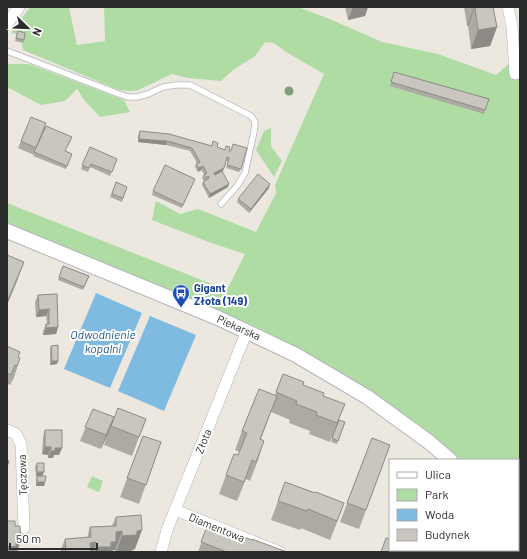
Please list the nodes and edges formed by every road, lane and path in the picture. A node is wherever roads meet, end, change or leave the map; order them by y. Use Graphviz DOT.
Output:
graph roads {
  1 [pos="19,7"];
  2 [pos="508,7"];
  3 [pos="7,24"];
  4 [pos="7,51"];
  5 [pos="515,74"];
  6 [pos="221,204"];
  7 [pos="7,231"];
  8 [pos="247,331"];
  9 [pos="7,430"];
  10 [pos="449,459"];
  11 [pos="175,510"];
  12 [pos="24,528"];
  13 [pos="161,552"];
  14 [pos="280,552"];
  1 -- 3 [label="street"];
  2 -- 5 [label="street"];
  4 -- 6 [label="lane"];
  7 -- 8 [label="street, Piekarska"];
  8 -- 10 [label="street, Piekarska"];
  8 -- 11 [label="street, Złota"];
  9 -- 12 [label="street, Tęczowa"];
  11 -- 13 [label="street, Złota"];
  11 -- 14 [label="street, Diamentowa"];
}
